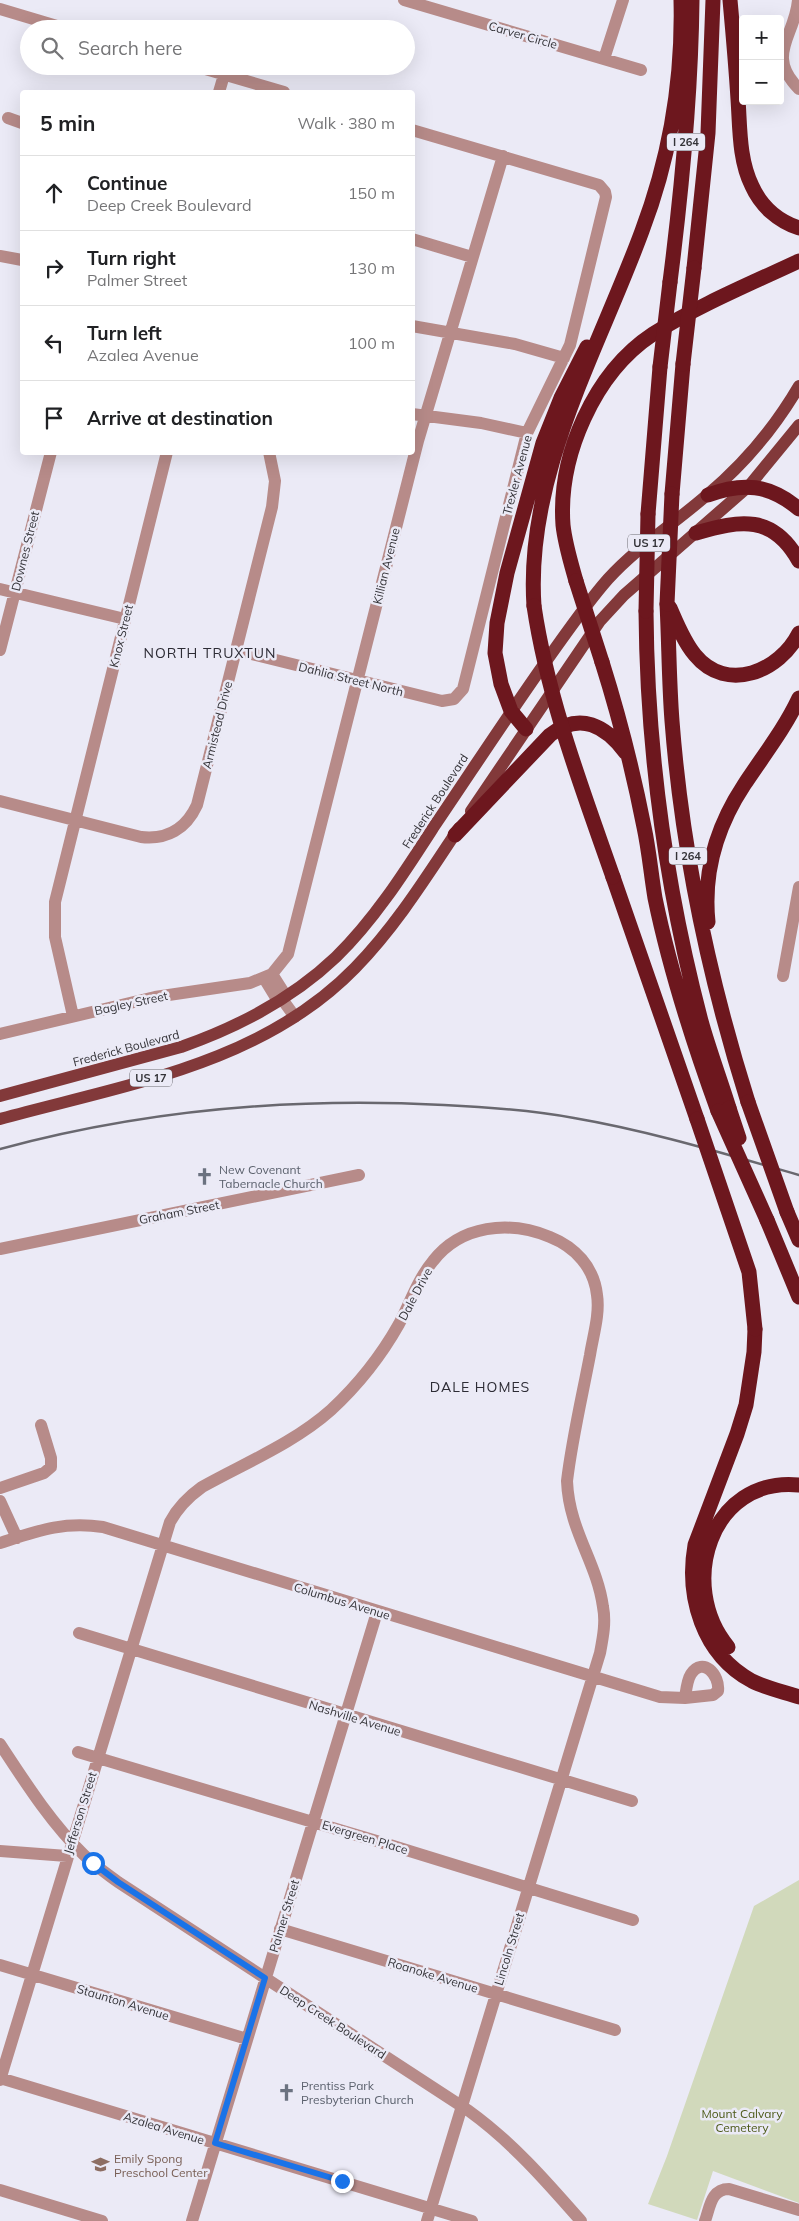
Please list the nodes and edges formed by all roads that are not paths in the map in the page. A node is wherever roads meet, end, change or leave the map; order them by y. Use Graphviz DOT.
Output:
graph roads {
  1 [pos="404,0"];
  2 [pos="623,0"];
  3 [pos="681,0"];
  4 [pos="692,0"];
  5 [pos="713,0"];
  6 [pos="730,0"];
  7 [pos="798,0"];
  8 [pos="0,9"];
  9 [pos="37,20"];
  10 [pos="604,59"];
  11 [pos="641,70"];
  12 [pos="224,75"];
  13 [pos="799,89"];
  14 [pos="220,90"];
  15 [pos="277,90"];
  16 [pos="8,118"];
  17 [pos="20,121"];
  18 [pos="415,131"];
  19 [pos="503,156"];
  20 [pos="799,228"];
  21 [pos="415,240"];
  22 [pos="0,256"];
  23 [pos="472,257"];
  24 [pos="20,260"];
  25 [pos="799,261"];
  26 [pos="618,294"];
  27 [pos="415,326"];
  28 [pos="450,332"];
  29 [pos="564,358"];
  30 [pos="799,386"];
  31 [pos="419,414"];
  32 [pos="799,426"];
  33 [pos="415,431"];
  34 [pos="527,433"];
  35 [pos="50,455"];
  36 [pos="166,455"];
  37 [pos="270,455"];
  38 [pos="410,455"];
  39 [pos="749,486"];
  40 [pos="708,495"];
  41 [pos="799,509"];
  42 [pos="696,533"];
  43 [pos="799,561"];
  44 [pos="0,589"];
  45 [pos="15,591"];
  46 [pos="668,604"];
  47 [pos="125,619"];
  48 [pos="799,633"];
  49 [pos="0,650"];
  50 [pos="235,650"];
  51 [pos="358,680"];
  52 [pos="799,698"];
  53 [pos="437,700"];
  54 [pos="510,711"];
  55 [pos="526,729"];
  56 [pos="630,759"];
  57 [pos="0,801"];
  58 [pos="76,821"];
  59 [pos="455,835"];
  60 [pos="799,887"];
  61 [pos="797,909"];
  62 [pos="793,957"];
  63 [pos="268,976"];
  64 [pos="784,976"];
  65 [pos="282,999"];
  66 [pos="73,1016"];
  67 [pos="295,1017"];
  68 [pos="0,1034"];
  69 [pos="0,1096"];
  70 [pos="748,1102"];
  71 [pos="724,1110"];
  72 [pos="0,1119"];
  73 [pos="359,1175"];
  74 [pos="799,1239"];
  75 [pos="0,1249"];
  76 [pos="799,1297"];
  77 [pos="41,1425"];
  78 [pos="799,1485"];
  79 [pos="0,1488"];
  80 [pos="0,1501"];
  81 [pos="17,1538"];
  82 [pos="0,1543"];
  83 [pos="162,1546"];
  84 [pos="377,1612"];
  85 [pos="79,1633"];
  86 [pos="130,1648"];
  87 [pos="592,1677"];
  88 [pos="754,1677"];
  89 [pos="799,1688"];
  90 [pos="799,1697"];
  91 [pos="685,1698"];
  92 [pos="346,1715"];
  93 [pos="0,1744"];
  94 [pos="78,1752"];
  95 [pos="97,1757"];
  96 [pos="561,1780"];
  97 [pos="632,1801"];
  98 [pos="313,1821"];
  99 [pos="72,1841"];
  100 [pos="0,1851"];
  101 [pos="67,1856"];
  102 [pos="528,1887"];
  103 [pos="633,1920"];
  104 [pos="280,1929"];
  105 [pos="0,1965"];
  106 [pos="32,1974"];
  107 [pos="265,1978"];
  108 [pos="496,1994"];
  109 [pos="615,2030"];
  110 [pos="246,2040"];
  111 [pos="0,2079"];
  112 [pos="462,2106"];
  113 [pos="215,2143"];
  114 [pos="0,2190"];
  115 [pos="799,2210"];
  116 [pos="429,2215"];
  117 [pos="102,2221"];
  118 [pos="192,2221"];
  119 [pos="472,2221"];
  120 [pos="581,2221"];
  121 [pos="705,2221"];
  1 -- 10 [label="street, Carver Circle"];
  2 -- 10 [label="street"];
  3 -- 26 [label="highway"];
  4 -- 71 [label="highway, I 264, bridge"];
  5 -- 46 [label="highway, I 264, bridge"];
  6 -- 20 [label="highway"];
  7 -- 13 [label="street"];
  8 -- 9 [label="street"];
  10 -- 11 [label="street, Carver Circle"];
  12 -- 14 [label="street"];
  12 -- 15 [label="street"];
  16 -- 17 [label="street"];
  18 -- 19 [label="street"];
  19 -- 23 [label="street, Killian Avenue"];
  19 -- 29 [label="street, Trexler Avenue"];
  21 -- 23 [label="street"];
  22 -- 24 [label="street"];
  23 -- 28 [label="street, Killian Avenue"];
  25 -- 56 [label="highway, bridge"];
  26 -- 54 [label="highway"];
  26 -- 88 [label="highway, bridge"];
  27 -- 28 [label="street"];
  28 -- 29 [label="street"];
  28 -- 31 [label="street, Killian Avenue"];
  29 -- 34 [label="street, Trexler Avenue"];
  30 -- 40 [label="main road, Frederick Boulevard / US 17"];
  31 -- 33 [label="street, Killian Avenue"];
  31 -- 34 [label="street"];
  32 -- 39 [label="main road, US 17"];
  34 -- 53 [label="street, Trexler Avenue"];
  35 -- 45 [label="street, Downes Street"];
  36 -- 47 [label="street, Knox Street"];
  37 -- 50 [label="street, Armistead Drive"];
  38 -- 51 [label="street, Killian Avenue"];
  39 -- 40 [label="highway"];
  39 -- 41 [label="highway"];
  39 -- 42 [label="main road, US 17"];
  40 -- 54 [label="main road, Frederick Boulevard / US 17"];
  42 -- 43 [label="highway"];
  42 -- 55 [label="main road, US 17"];
  44 -- 45 [label="street"];
  45 -- 47 [label="street"];
  45 -- 49 [label="street, Downes Street"];
  46 -- 48 [label="highway"];
  46 -- 70 [label="highway, I 264"];
  47 -- 58 [label="street, Knox Street"];
  50 -- 51 [label="street, Dahlia Street North"];
  50 -- 58 [label="street, Armistead Drive"];
  51 -- 53 [label="street, Dahlia Street North"];
  51 -- 63 [label="street, Killian Avenue"];
  52 -- 70 [label="highway"];
  54 -- 55 [label="highway"];
  54 -- 65 [label="main road, Frederick Boulevard / US 17"];
  55 -- 59 [label="main road, US 17"];
  56 -- 59 [label="highway"];
  56 -- 71 [label="highway"];
  57 -- 58 [label="street, Armistead Drive"];
  58 -- 66 [label="street"];
  59 -- 67 [label="main road, US 17"];
  60 -- 61 [label="street"];
  61 -- 62 [label="street"];
  62 -- 64 [label="street"];
  63 -- 65 [label="street"];
  63 -- 66 [label="street, Bagley Street"];
  65 -- 67 [label="street"];
  65 -- 69 [label="main road, Frederick Boulevard / US 17"];
  66 -- 68 [label="street, Bagley Street"];
  67 -- 72 [label="main road, US 17"];
  70 -- 74 [label="highway, I 264, bridge"];
  71 -- 76 [label="highway, I 264, bridge"];
  73 -- 75 [label="street, Graham Street"];
  77 -- 79 [label="street"];
  78 -- 88 [label="highway"];
  80 -- 81 [label="street"];
  81 -- 82 [label="street, Columbus Avenue"];
  81 -- 83 [label="street, Columbus Avenue"];
  83 -- 84 [label="street, Columbus Avenue"];
  83 -- 86 [label="street, Jefferson Street"];
  83 -- 87 [label="street, Dale Drive"];
  84 -- 87 [label="street, Columbus Avenue"];
  84 -- 92 [label="street, Palmer Street"];
  85 -- 86 [label="street, Nashville Avenue"];
  86 -- 92 [label="street, Nashville Avenue"];
  86 -- 95 [label="street, Jefferson Street"];
  87 -- 91 [label="street, Columbus Avenue"];
  87 -- 96 [label="street, Lincoln Street"];
  88 -- 89 [label="highway"];
  88 -- 90 [label="highway"];
  92 -- 96 [label="street, Nashville Avenue"];
  92 -- 98 [label="street, Palmer Street"];
  93 -- 99 [label="street, Deep Creek Boulevard"];
  94 -- 95 [label="street, Evergreen Place"];
  95 -- 98 [label="street, Evergreen Place"];
  95 -- 99 [label="street, Jefferson Street"];
  96 -- 97 [label="street, Nashville Avenue"];
  96 -- 102 [label="street, Lincoln Street"];
  98 -- 102 [label="street, Evergreen Place"];
  98 -- 104 [label="street, Palmer Street"];
  99 -- 101 [label="street, Jefferson Street"];
  99 -- 107 [label="street, Deep Creek Boulevard"];
  100 -- 101 [label="street"];
  101 -- 106 [label="street, Jefferson Street"];
  102 -- 103 [label="street, Evergreen Place"];
  102 -- 108 [label="street, Lincoln Street"];
  104 -- 107 [label="street, Palmer Street"];
  104 -- 108 [label="street, Roanoke Avenue"];
  105 -- 106 [label="street, Staunton Avenue"];
  106 -- 110 [label="street, Staunton Avenue"];
  106 -- 111 [label="street, Jefferson Street"];
  107 -- 110 [label="street, Palmer Street"];
  107 -- 112 [label="street, Deep Creek Boulevard"];
  108 -- 109 [label="street, Roanoke Avenue"];
  108 -- 112 [label="street, Lincoln Street"];
  110 -- 113 [label="street, Palmer Street"];
  111 -- 113 [label="street, Azalea Avenue"];
  112 -- 116 [label="street, Lincoln Street"];
  112 -- 120 [label="street, Deep Creek Boulevard"];
  113 -- 116 [label="street, Azalea Avenue"];
  113 -- 118 [label="street, Palmer Street"];
  114 -- 117 [label="street"];
  115 -- 121 [label="street"];
  116 -- 119 [label="street, Azalea Avenue"];
}
